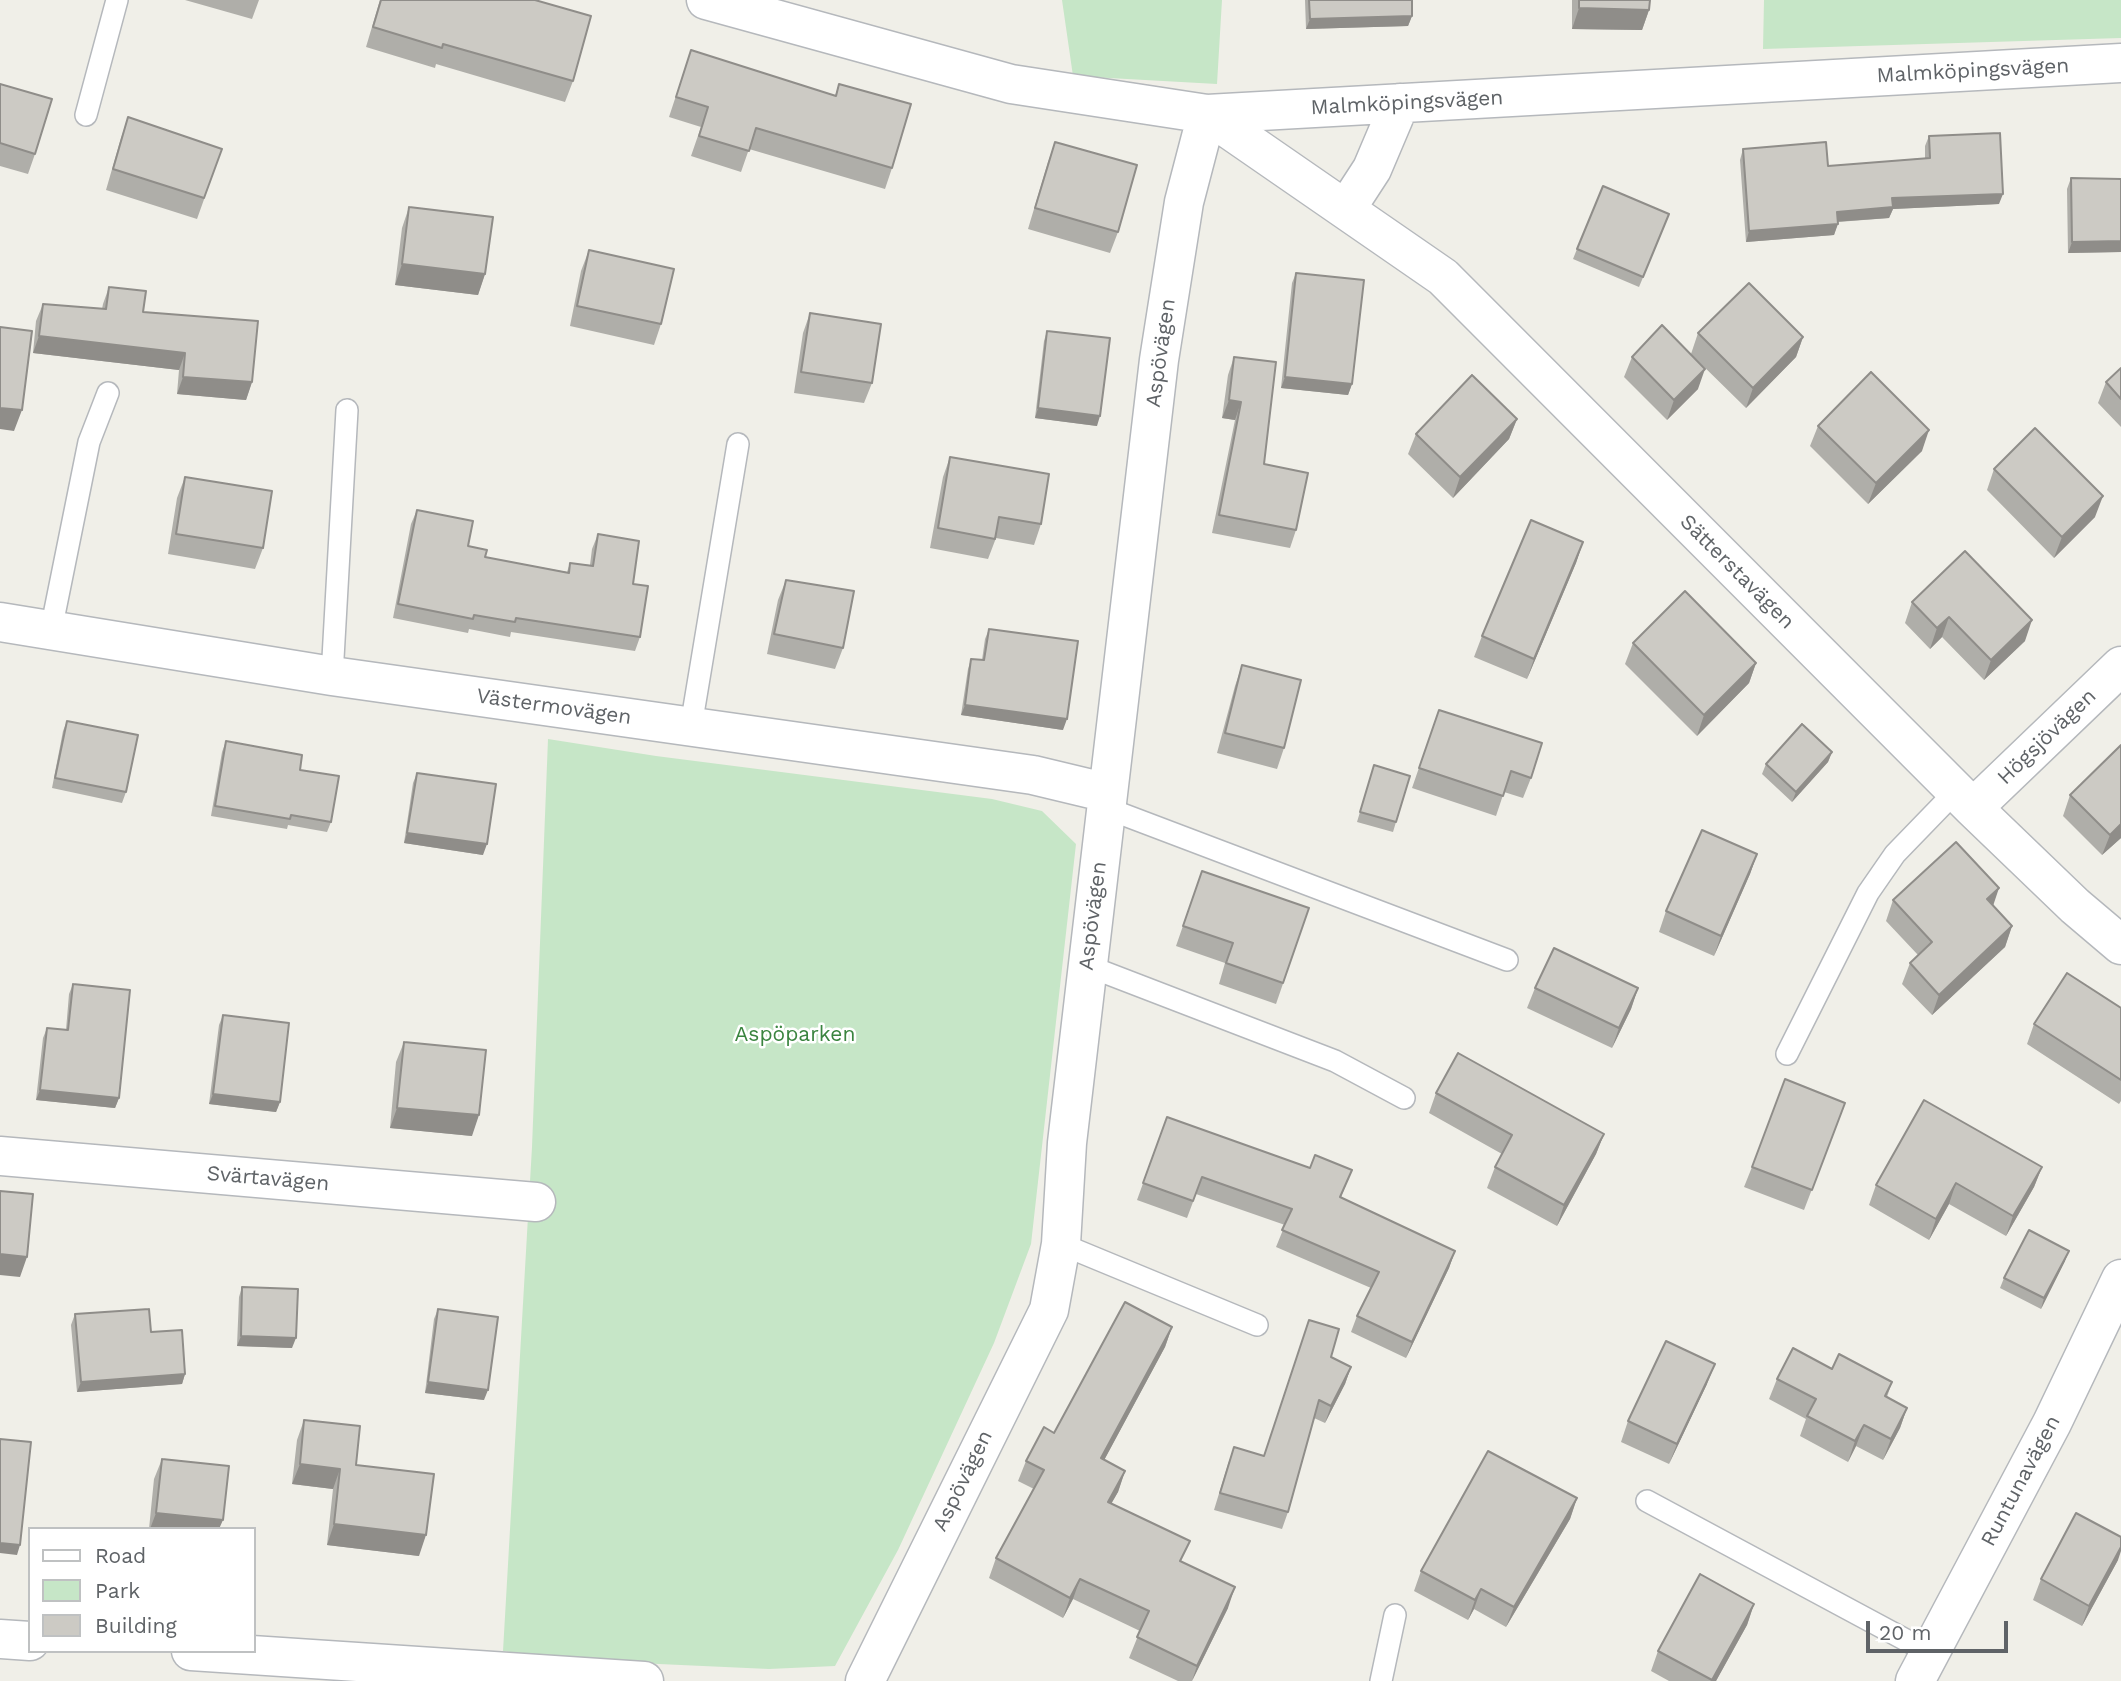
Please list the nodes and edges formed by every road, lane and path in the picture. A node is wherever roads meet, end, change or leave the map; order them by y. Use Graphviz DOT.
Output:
graph roads {
  1 [pos="117,0"];
  2 [pos="706,0"];
  3 [pos="2121,63"];
  4 [pos="1400,103"];
  5 [pos="1207,114"];
  6 [pos="86,115"];
  7 [pos="1346,209"];
  8 [pos="108,393"];
  9 [pos="347,410"];
  10 [pos="738,444"];
  11 [pos="0,622"];
  12 [pos="51,630"];
  13 [pos="2121,666"];
  14 [pos="332,676"];
  15 [pos="691,726"];
  16 [pos="1107,800"];
  17 [pos="1964,800"];
  18 [pos="2121,944"];
  19 [pos="1507,960"];
  20 [pos="1087,966"];
  21 [pos="1787,1054"];
  22 [pos="1404,1098"];
  23 [pos="0,1156"];
  24 [pos="536,1202"];
  25 [pos="1061,1244"];
  26 [pos="2121,1279"];
  27 [pos="1257,1325"];
  28 [pos="1647,1501"];
  29 [pos="1395,1615"];
  30 [pos="0,1639"];
  31 [pos="28,1641"];
  32 [pos="205,1653"];
  33 [pos="1922,1667"];
  34 [pos="322,1670"];
  35 [pos="644,1681"];
  36 [pos="865,1681"];
  37 [pos="1381,1681"];
  1 -- 6 [label="lane"];
  2 -- 5 [label="street, Malmköpingsvägen"];
  3 -- 4 [label="street, Malmköpingsvägen"];
  4 -- 5 [label="street, Malmköpingsvägen"];
  4 -- 7 [label="street"];
  5 -- 7 [label="street, Sätterstavägen"];
  5 -- 16 [label="street, Aspövägen"];
  7 -- 17 [label="street, Sätterstavägen"];
  8 -- 12 [label="lane"];
  9 -- 14 [label="lane"];
  10 -- 15 [label="lane"];
  11 -- 12 [label="street, Västermovägen"];
  12 -- 14 [label="street, Västermovägen"];
  13 -- 17 [label="street, Högsjövägen"];
  14 -- 15 [label="street, Västermovägen"];
  15 -- 16 [label="street, Västermovägen"];
  16 -- 19 [label="lane"];
  16 -- 20 [label="street, Aspövägen"];
  17 -- 18 [label="street, Sätterstavägen"];
  17 -- 21 [label="lane"];
  20 -- 22 [label="lane"];
  20 -- 25 [label="street, Aspövägen"];
  23 -- 24 [label="street, Svärtavägen"];
  25 -- 27 [label="lane"];
  25 -- 36 [label="street, Aspövägen"];
  26 -- 33 [label="street, Runtunavägen"];
  28 -- 33 [label="lane"];
  29 -- 37 [label="lane"];
  30 -- 31 [label="street"];
  32 -- 34 [label="street"];
  34 -- 35 [label="street"];
}
